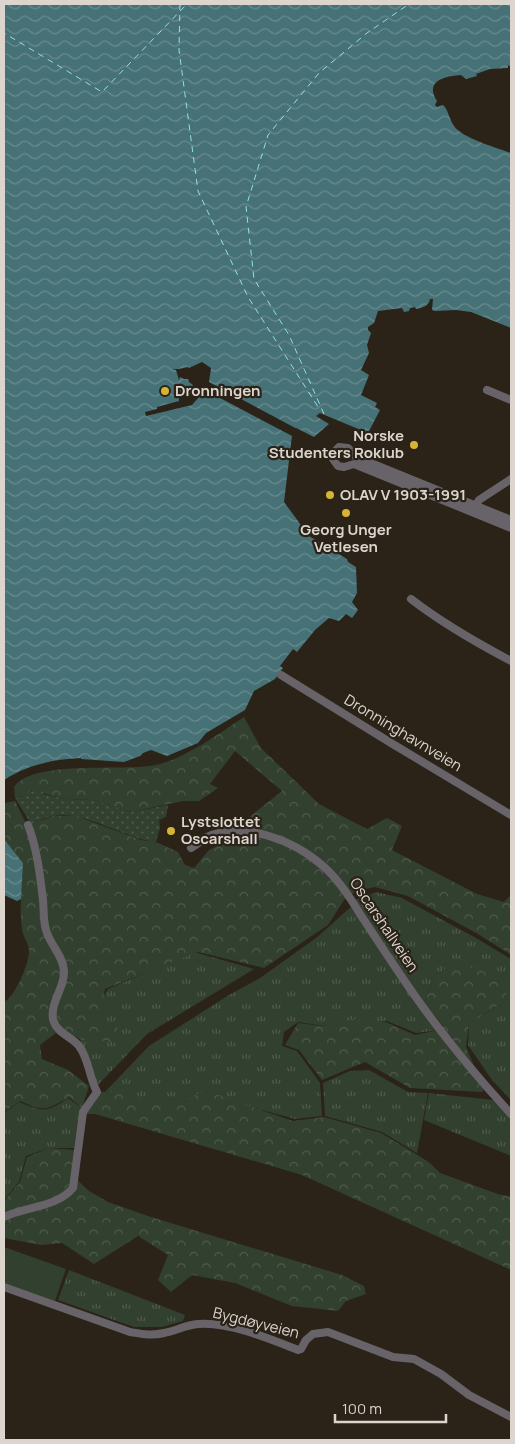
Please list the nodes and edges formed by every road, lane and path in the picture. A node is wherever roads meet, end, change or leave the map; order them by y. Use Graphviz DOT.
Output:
graph roads {
  1 [pos="487,390"];
  2 [pos="511,400"];
  3 [pos="511,479"];
  4 [pos="419,487"];
  5 [pos="473,509"];
  6 [pos="511,520"];
  7 [pos="511,528"];
  8 [pos="411,599"];
  9 [pos="511,661"];
  10 [pos="281,675"];
  11 [pos="511,815"];
  12 [pos="28,825"];
  13 [pos="191,848"];
  14 [pos="511,1114"];
  15 [pos="4,1217"];
  16 [pos="4,1287"];
  17 [pos="511,1417"];
  1 -- 2 [label="street"];
  3 -- 5 [label="street"];
  4 -- 4 [label="street"];
  4 -- 5 [label="street"];
  5 -- 6 [label="street"];
  5 -- 7 [label="street"];
  8 -- 9 [label="street"];
  10 -- 11 [label="street, Dronninghavnveien"];
  12 -- 15 [label="street"];
  13 -- 14 [label="street, Oscarshallveien"];
  16 -- 17 [label="street, Bygdøyveien"];
}
